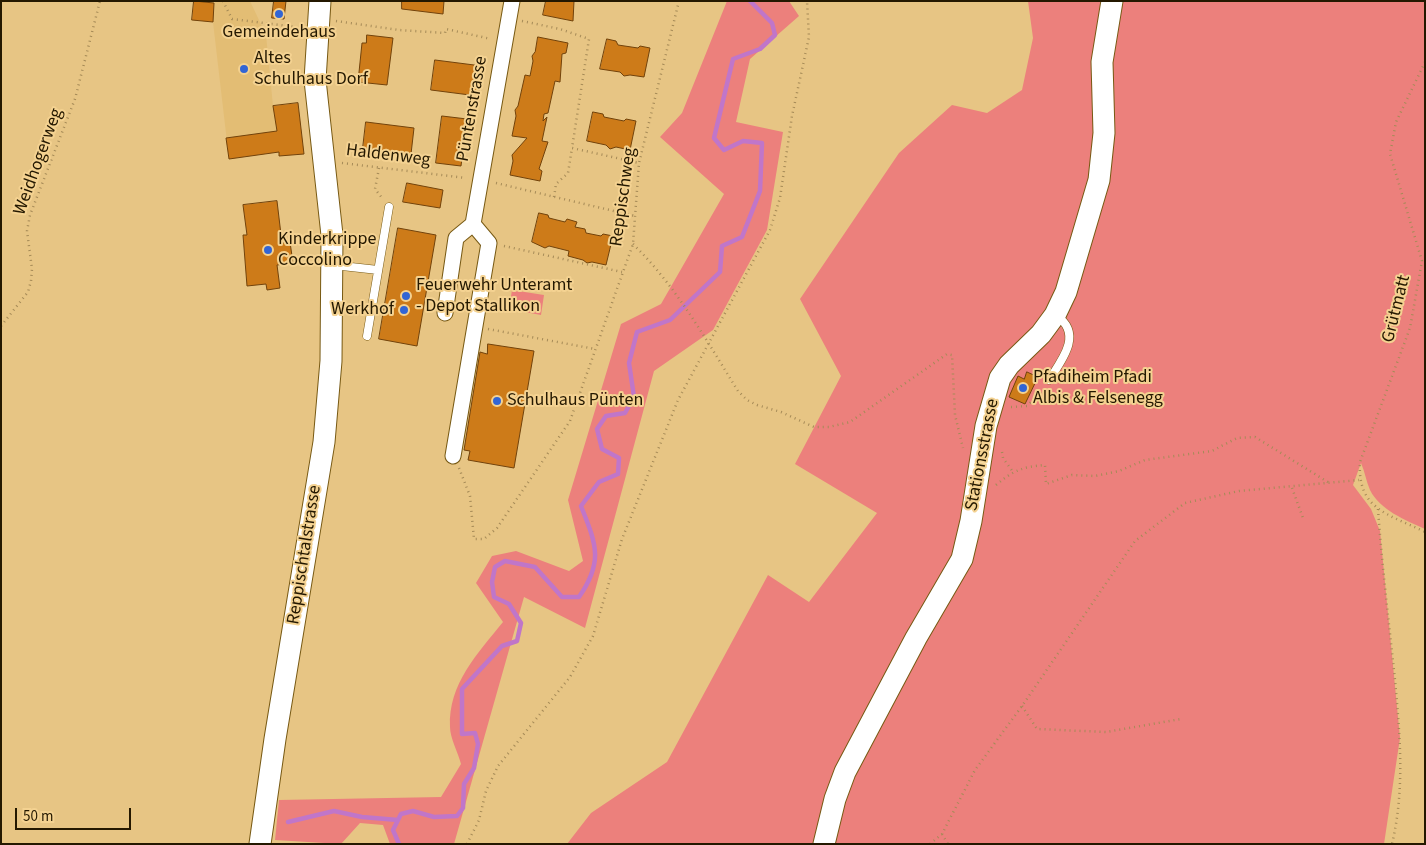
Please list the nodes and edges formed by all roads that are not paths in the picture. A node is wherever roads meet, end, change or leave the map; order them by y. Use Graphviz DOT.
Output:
graph roads {
  1 [pos="512,1"];
  2 [pos="1112,1"];
  3 [pos="319,10"];
  4 [pos="389,207"];
  5 [pos="473,224"];
  6 [pos="332,265"];
  7 [pos="378,270"];
  8 [pos="445,313"];
  9 [pos="1055,315"];
  10 [pos="367,336"];
  11 [pos="1049,380"];
  12 [pos="453,456"];
  13 [pos="260,844"];
  14 [pos="824,844"];
  1 -- 5 [label="street, Püntenstrasse"];
  2 -- 9 [label="street, Stationsstrasse"];
  3 -- 6 [label="street, Reppischtalstrasse"];
  4 -- 7 [label="lane"];
  5 -- 8 [label="street"];
  5 -- 12 [label="street"];
  6 -- 7 [label="lane"];
  6 -- 13 [label="street, Reppischtalstrasse"];
  7 -- 10 [label="lane"];
  9 -- 11 [label="lane"];
  9 -- 14 [label="street, Stationsstrasse"];
}
